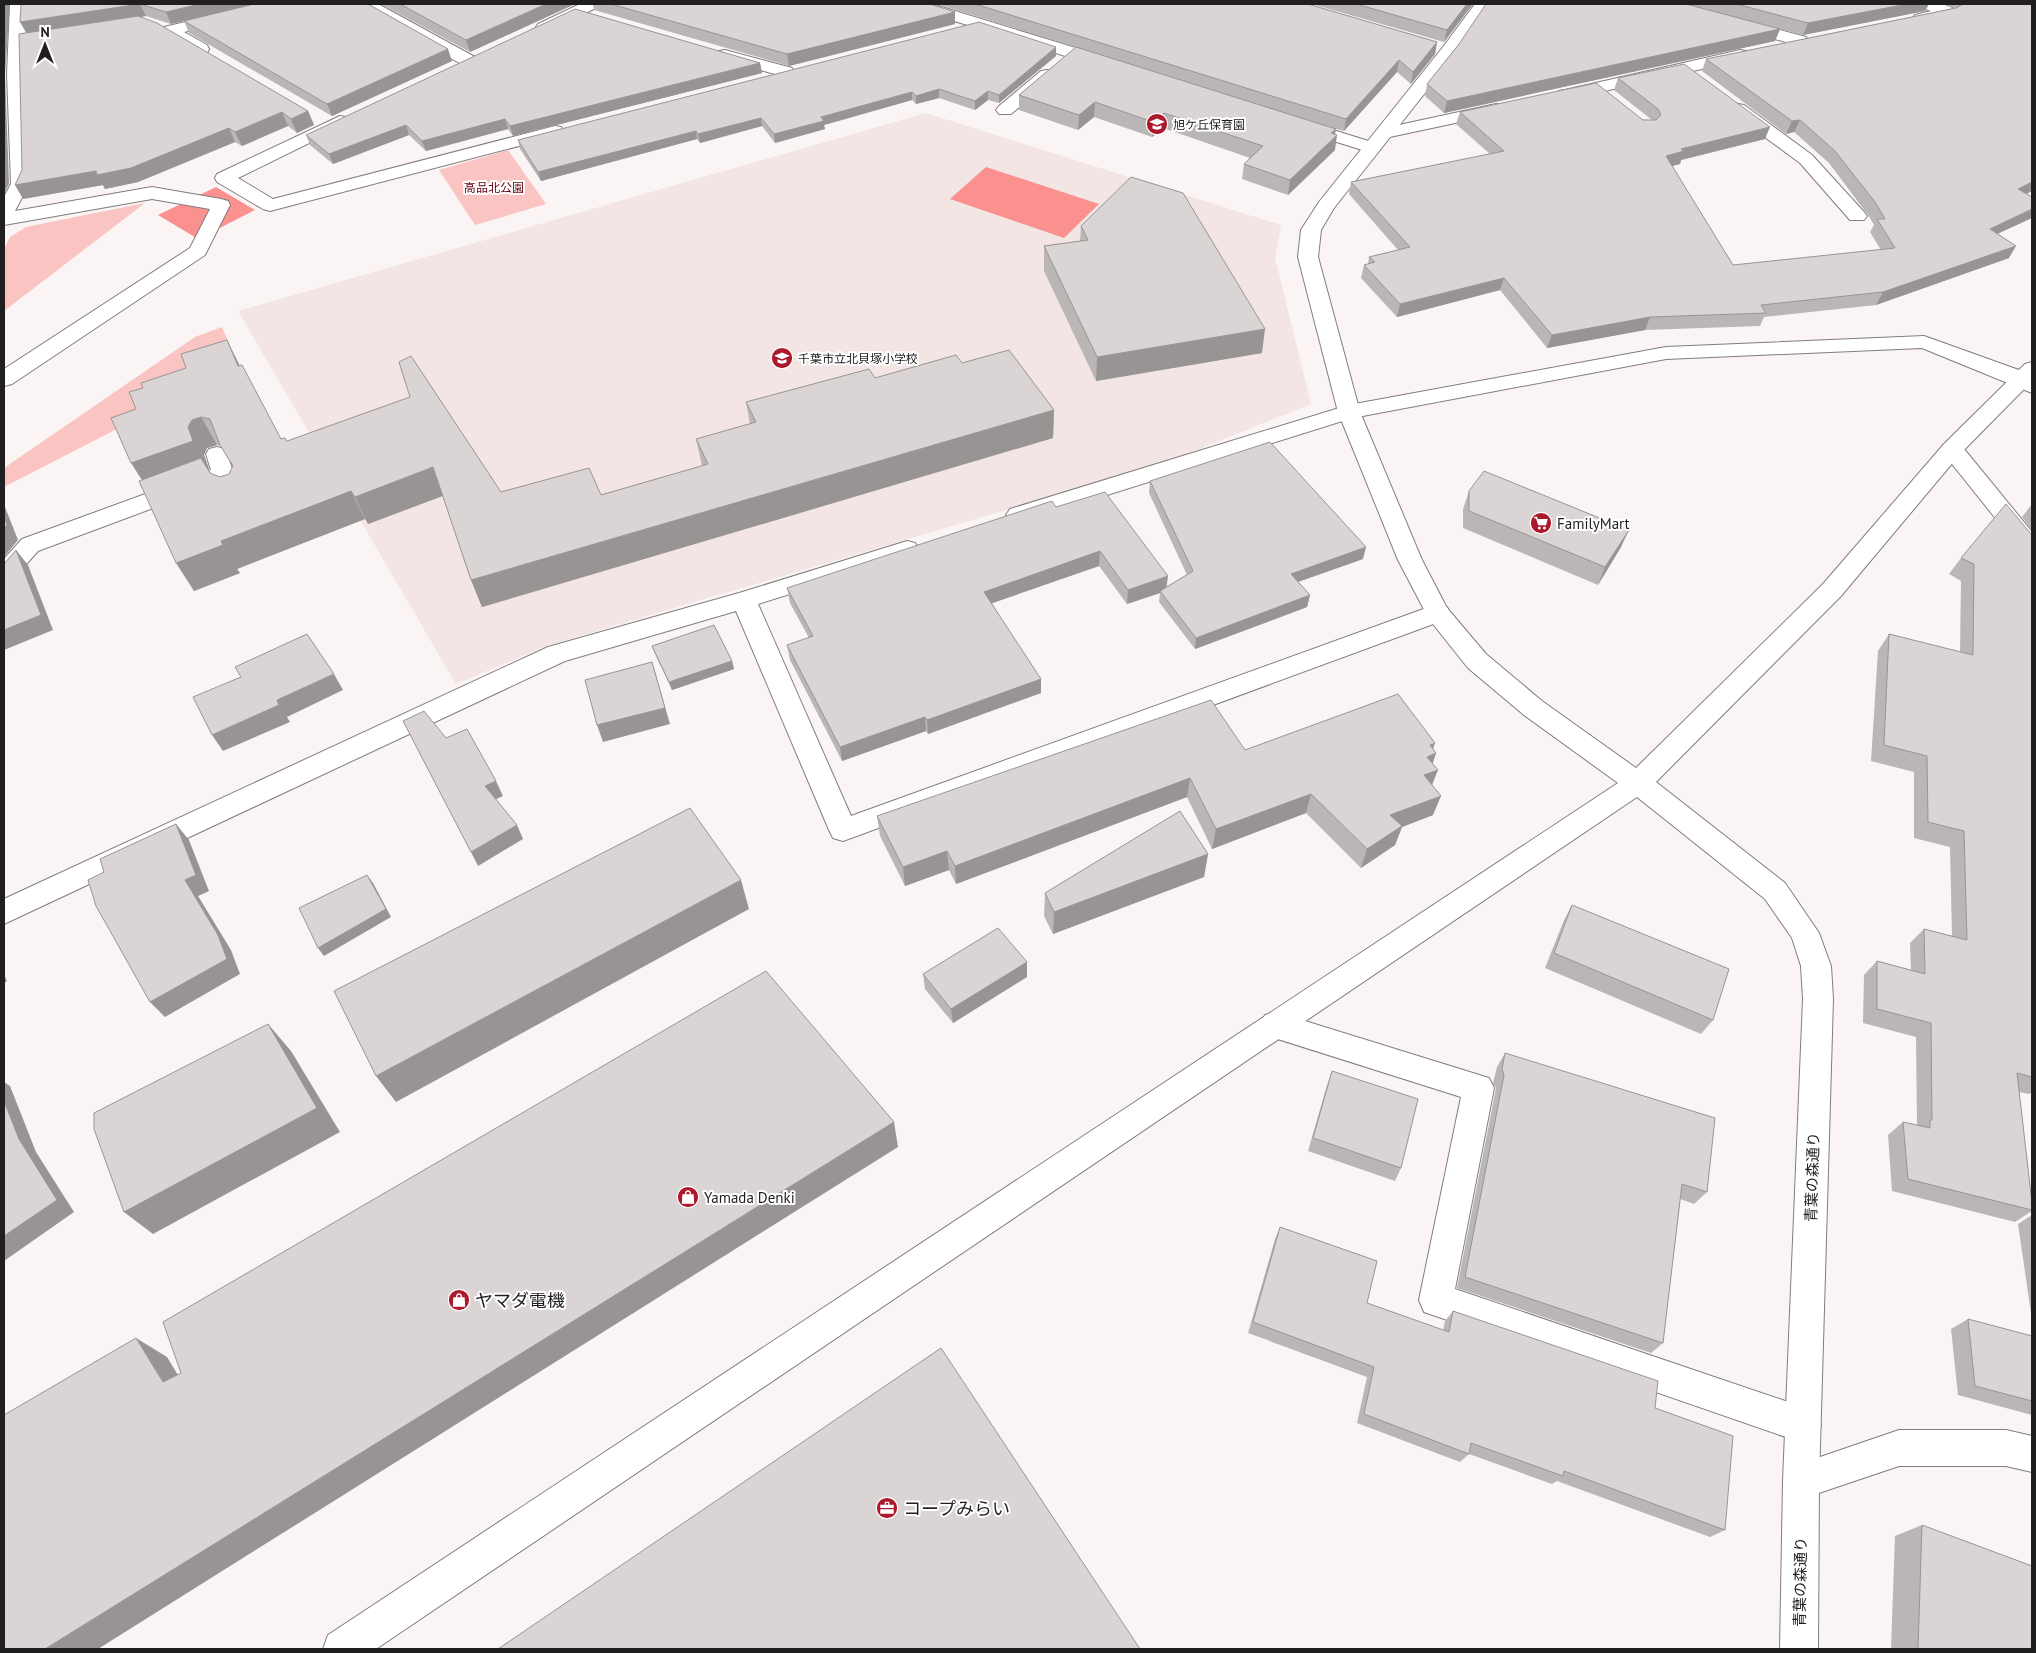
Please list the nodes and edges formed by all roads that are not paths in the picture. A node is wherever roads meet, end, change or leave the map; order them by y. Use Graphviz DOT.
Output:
graph roads {
  1 [pos="18,4"];
  2 [pos="281,4"];
  3 [pos="366,4"];
  4 [pos="916,4"];
  5 [pos="1483,4"];
  6 [pos="1926,4"];
  7 [pos="594,11"];
  8 [pos="977,18"];
  9 [pos="1726,21"];
  10 [pos="1904,21"];
  11 [pos="531,32"];
  12 [pos="944,33"];
  13 [pos="1819,38"];
  14 [pos="35,39"];
  15 [pos="1800,41"];
  16 [pos="17,42"];
  17 [pos="710,50"];
  18 [pos="486,53"];
  19 [pos="1074,53"];
  20 [pos="212,56"];
  21 [pos="468,61"];
  22 [pos="805,68"];
  23 [pos="1120,68"];
  24 [pos="1683,68"];
  25 [pos="451,69"];
  26 [pos="786,72"];
  27 [pos="10,75"];
  28 [pos="758,80"];
  29 [pos="1698,80"];
  30 [pos="1721,96"];
  31 [pos="1550,98"];
  32 [pos="1511,106"];
  33 [pos="1005,110"];
  34 [pos="357,113"];
  35 [pos="314,115"];
  36 [pos="1288,121"];
  37 [pos="331,125"];
  38 [pos="576,126"];
  39 [pos="1379,140"];
  40 [pos="4,214"];
  41 [pos="1857,216"];
  42 [pos="4,219"];
  43 [pos="2029,378"];
  44 [pos="4,379"];
  45 [pos="1349,412"];
  46 [pos="1952,449"];
  47 [pos="236,495"];
  48 [pos="999,521"];
  49 [pos="933,542"];
  50 [pos="2032,548"];
  51 [pos="4,574"];
  52 [pos="744,600"];
  53 [pos="1438,613"];
  54 [pos="1638,783"];
  55 [pos="4,912"];
  56 [pos="1276,1025"];
  57 [pos="1803,1425"];
  58 [pos="2032,1454"];
  59 [pos="1801,1480"];
  60 [pos="342,1649"];
  61 [pos="1800,1649"];
  1 -- 16 [label="street"];
  2 -- 20 [label="street"];
  3 -- 21 [label="street"];
  4 -- 8 [label="street"];
  5 -- 39 [label="street, 青葉の森通り"];
  6 -- 10 [label="street"];
  7 -- 11 [label="street"];
  8 -- 12 [label="street"];
  8 -- 19 [label="street"];
  9 -- 15 [label="street"];
  13 -- 15 [label="street"];
  14 -- 16 [label="street"];
  15 -- 24 [label="street"];
  16 -- 27 [label="street"];
  17 -- 26 [label="street"];
  18 -- 21 [label="street"];
  19 -- 23 [label="street"];
  19 -- 33 [label="street"];
  21 -- 25 [label="street"];
  22 -- 26 [label="street"];
  24 -- 29 [label="street"];
  24 -- 31 [label="street"];
  26 -- 28 [label="street"];
  27 -- 40 [label="street"];
  30 -- 41 [label="street"];
  32 -- 39 [label="street"];
  34 -- 37 [label="street"];
  35 -- 37 [label="street"];
  36 -- 39 [label="street"];
  37 -- 38 [label="street"];
  39 -- 45 [label="street, 青葉の森通り"];
  42 -- 44 [label="street"];
  43 -- 45 [label="street"];
  43 -- 46 [label="street"];
  45 -- 48 [label="street"];
  45 -- 53 [label="street, 青葉の森通り"];
  46 -- 50 [label="street"];
  46 -- 54 [label="street"];
  47 -- 51 [label="street"];
  49 -- 52 [label="street"];
  52 -- 53 [label="street"];
  52 -- 55 [label="street"];
  53 -- 54 [label="street, 青葉の森通り"];
  54 -- 56 [label="street"];
  54 -- 57 [label="street, 青葉の森通り"];
  56 -- 57 [label="street"];
  56 -- 60 [label="street"];
  57 -- 59 [label="street, 青葉の森通り"];
  58 -- 59 [label="street"];
  59 -- 61 [label="street, 青葉の森通り"];
}
